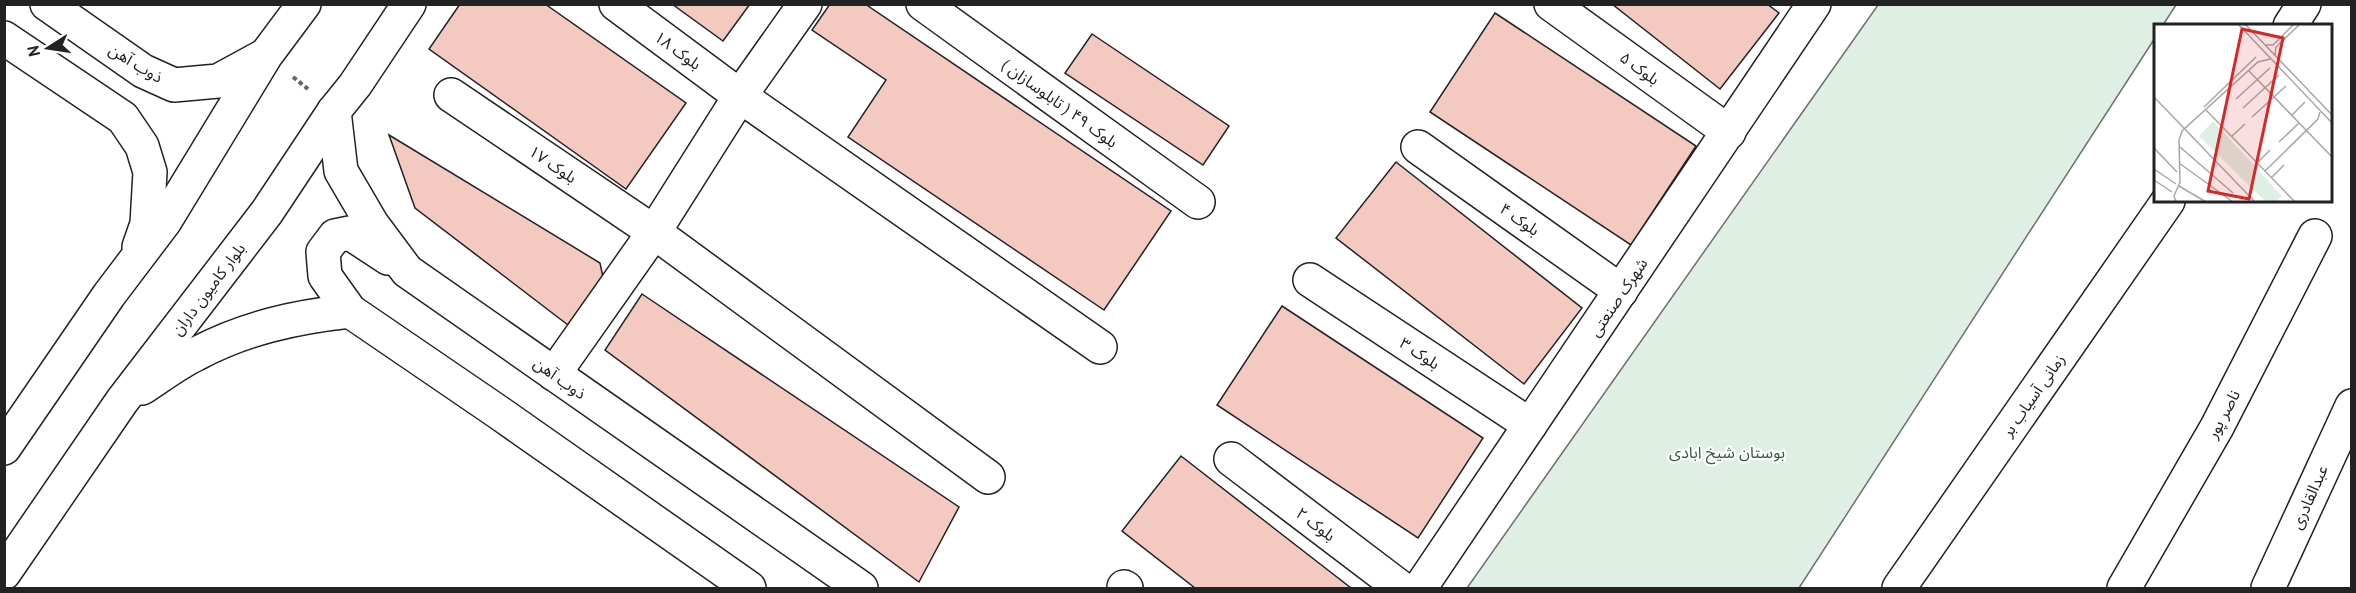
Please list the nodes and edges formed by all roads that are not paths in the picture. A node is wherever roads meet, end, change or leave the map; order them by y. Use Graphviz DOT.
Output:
graph roads {
  1 [pos="47,4"];
  2 [pos="304,4"];
  3 [pos="409,4"];
  4 [pos="616,4"];
  5 [pos="805,4"];
  6 [pos="923,4"];
  7 [pos="1551,4"];
  8 [pos="1814,4"];
  9 [pos="2304,4"];
  10 [pos="2291,24"];
  11 [pos="4,38"];
  12 [pos="266,55"];
  13 [pos="451,95"];
  14 [pos="740,96"];
  15 [pos="334,111"];
  16 [pos="1729,132"];
  17 [pos="1418,147"];
  18 [pos="1198,202"];
  19 [pos="2167,202"];
  20 [pos="654,232"];
  21 [pos="2315,236"];
  22 [pos="134,263"];
  23 [pos="406,271"];
  24 [pos="1310,280"];
  25 [pos="1622,291"];
  26 [pos="350,311"];
  27 [pos="1100,347"];
  28 [pos="554,374"];
  29 [pos="122,401"];
  30 [pos="2352,406"];
  31 [pos="1530,425"];
  32 [pos="4,448"];
  33 [pos="1231,459"];
  34 [pos="988,477"];
  35 [pos="4,573"];
  36 [pos="749,588"];
  37 [pos="861,588"];
  38 [pos="1401,588"];
  39 [pos="1420,588"];
  40 [pos="1899,588"];
  41 [pos="2124,588"];
  42 [pos="2268,588"];
  1 -- 12 [label="main road, ذوب آهن"];
  2 -- 12 [label="main road"];
  3 -- 15 [label="main road, بلوار کامیون داران"];
  4 -- 14 [label="main road, بلوک ۱۸"];
  5 -- 14 [label="main road"];
  6 -- 18 [label="main road, بلوک ۴۹ ( تابلوسازان )"];
  7 -- 16 [label="main road, بلوک ۵"];
  8 -- 16 [label="main road, شهرک صنعتی"];
  9 -- 10 [label="main road"];
  11 -- 22 [label="main road"];
  12 -- 22 [label="main road"];
  13 -- 20 [label="main road, بلوک ۱۷"];
  14 -- 20 [label="main road"];
  14 -- 27 [label="main road, بلوک ۱۸"];
  15 -- 23 [label="main road, ذوب آهن"];
  15 -- 29 [label="main road, بلوار کامیون داران"];
  16 -- 25 [label="main road, شهرک صنعتی"];
  17 -- 25 [label="main road, بلوک ۴"];
  19 -- 40 [label="main road, زمانی آسیاب بر"];
  20 -- 28 [label="main road"];
  20 -- 34 [label="main road, بلوک ۱۷"];
  21 -- 41 [label="main road, ناصر پور"];
  22 -- 32 [label="main road"];
  23 -- 26 [label="main road"];
  23 -- 28 [label="main road, ذوب آهن"];
  24 -- 31 [label="main road, بلوک ۳"];
  25 -- 31 [label="main road, شهرک صنعتی"];
  26 -- 29 [label="main road"];
  26 -- 36 [label="main road"];
  28 -- 37 [label="main road, ذوب آهن"];
  29 -- 35 [label="main road, بلوار کامیون داران"];
  30 -- 42 [label="main road, عبدالقادری"];
  31 -- 39 [label="main road, شهرک صنعتی"];
  33 -- 38 [label="main road, بلوک ۲"];
}
